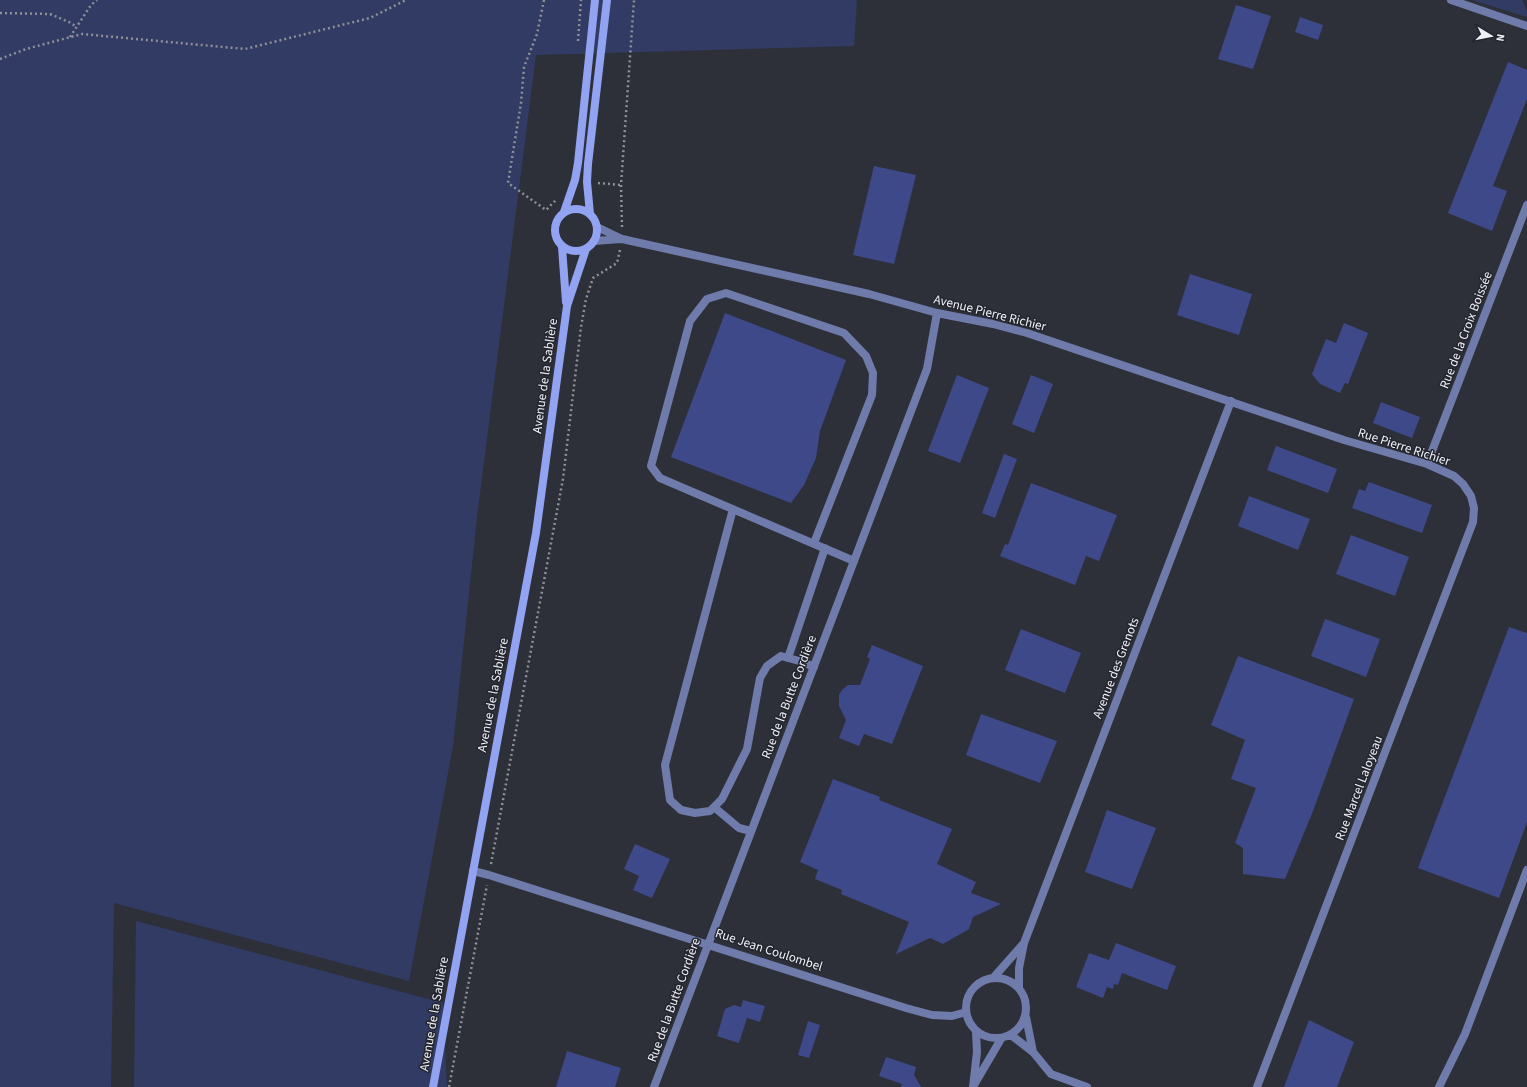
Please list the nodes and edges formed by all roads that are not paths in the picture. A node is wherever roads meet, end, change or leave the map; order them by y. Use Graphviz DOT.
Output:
graph roads {
  1 [pos="595,0"];
  2 [pos="607,0"];
  3 [pos="1451,0"];
  4 [pos="1527,26"];
  5 [pos="1527,204"];
  6 [pos="564,212"];
  7 [pos="590,214"];
  8 [pos="597,226"];
  9 [pos="622,239"];
  10 [pos="594,241"];
  11 [pos="562,246"];
  12 [pos="586,249"];
  13 [pos="567,306"];
  14 [pos="937,313"];
  15 [pos="1230,401"];
  16 [pos="1344,440"];
  17 [pos="1427,464"];
  18 [pos="1471,496"];
  19 [pos="733,509"];
  20 [pos="814,543"];
  21 [pos="825,548"];
  22 [pos="854,561"];
  23 [pos="788,658"];
  24 [pos="814,667"];
  25 [pos="714,807"];
  26 [pos="751,831"];
  27 [pos="1527,870"];
  28 [pos="473,871"];
  29 [pos="1024,943"];
  30 [pos="708,944"];
  31 [pos="994,978"];
  32 [pos="1019,988"];
  33 [pos="966,1012"];
  34 [pos="1026,1017"];
  35 [pos="976,1032"];
  36 [pos="1011,1036"];
  37 [pos="1001,1039"];
  38 [pos="1033,1052"];
  39 [pos="434,1087"];
  40 [pos="654,1087"];
  41 [pos="973,1087"];
  42 [pos="1087,1087"];
  43 [pos="1257,1087"];
  44 [pos="1439,1087"];
  1 -- 6 [label="main road"];
  2 -- 7 [label="main road"];
  3 -- 4 [label="street"];
  5 -- 17 [label="street, Rue de la Croix Boissée"];
  6 -- 7 [label="main road"];
  6 -- 11 [label="main road"];
  7 -- 8 [label="main road"];
  8 -- 9 [label="street, Avenue Pierre Richier"];
  8 -- 10 [label="main road"];
  9 -- 10 [label="street, Avenue Pierre Richier"];
  9 -- 14 [label="street, Avenue Pierre Richier"];
  10 -- 12 [label="main road"];
  11 -- 12 [label="main road"];
  11 -- 13 [label="main road, Avenue de la Sablière"];
  12 -- 13 [label="main road, Avenue de la Sablière"];
  13 -- 28 [label="main road, Avenue de la Sablière"];
  14 -- 15 [label="street, Avenue Pierre Richier"];
  14 -- 22 [label="street, Rue de la Butte Cordière"];
  15 -- 16 [label="street, Avenue Pierre Richier"];
  15 -- 29 [label="street, Avenue des Grenots"];
  16 -- 17 [label="street, Rue Pierre Richier"];
  17 -- 18 [label="street, Rue Pierre Richier"];
  18 -- 43 [label="street, Rue Marcel Laloyeau"];
  19 -- 20 [label="street"];
  19 -- 20 [label="street"];
  19 -- 25 [label="street"];
  20 -- 21 [label="street"];
  21 -- 22 [label="street"];
  21 -- 23 [label="street"];
  22 -- 24 [label="street, Rue de la Butte Cordière"];
  23 -- 24 [label="street"];
  23 -- 25 [label="street"];
  24 -- 26 [label="street, Rue de la Butte Cordière"];
  25 -- 26 [label="street"];
  26 -- 30 [label="street, Rue de la Butte Cordière"];
  27 -- 44 [label="street"];
  28 -- 30 [label="street, Rue Jean Coulombel"];
  28 -- 39 [label="main road, Avenue de la Sablière"];
  29 -- 31 [label="street, Avenue des Grenots"];
  29 -- 32 [label="street, Avenue des Grenots"];
  30 -- 33 [label="street, Rue Jean Coulombel"];
  30 -- 40 [label="street, Rue de la Butte Cordière"];
  31 -- 32 [label="street"];
  31 -- 33 [label="street"];
  32 -- 34 [label="street"];
  33 -- 35 [label="street"];
  34 -- 36 [label="street"];
  34 -- 38 [label="street"];
  35 -- 37 [label="street"];
  35 -- 41 [label="street"];
  36 -- 37 [label="street"];
  36 -- 38 [label="street"];
  37 -- 41 [label="street"];
  38 -- 42 [label="street"];
}
